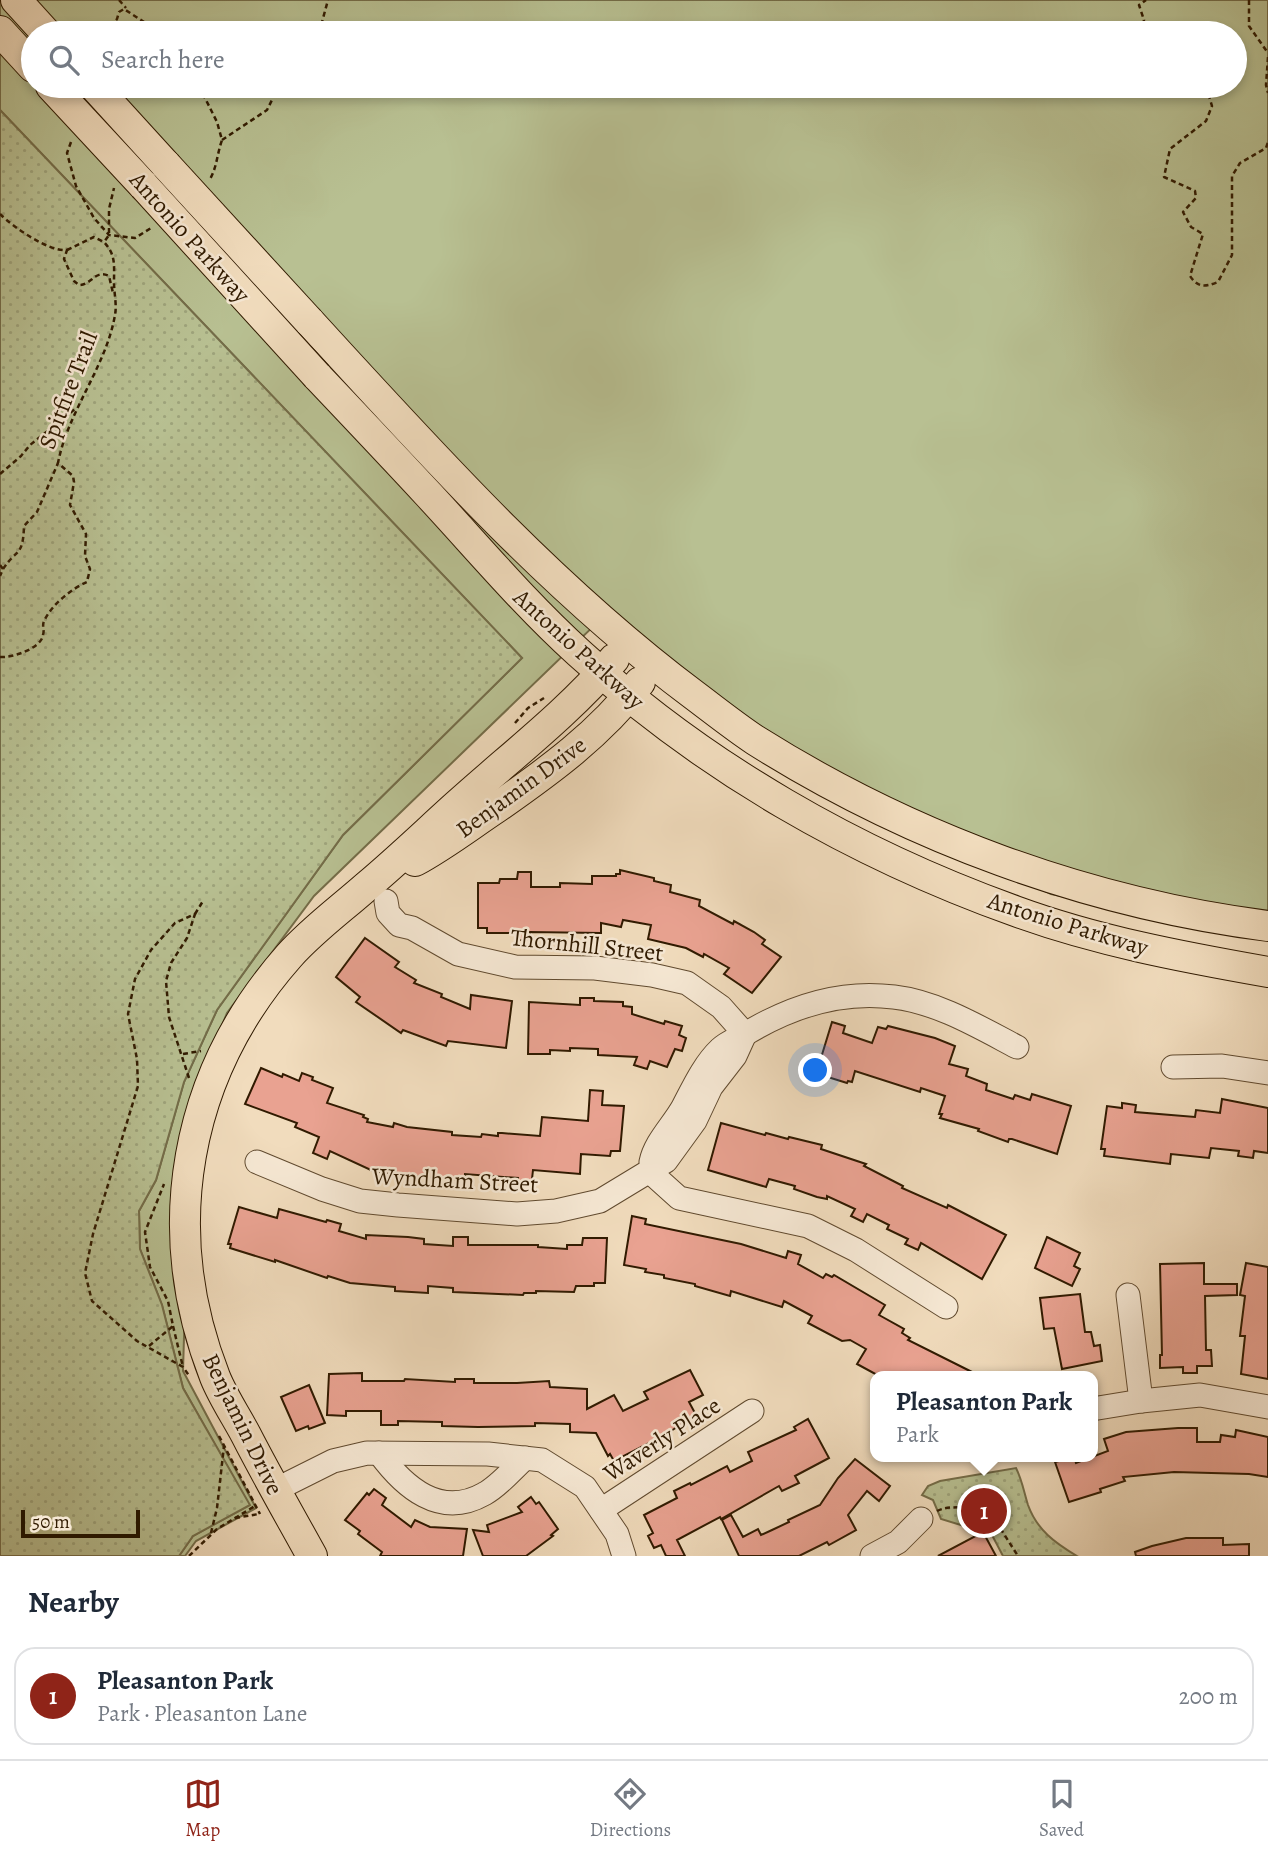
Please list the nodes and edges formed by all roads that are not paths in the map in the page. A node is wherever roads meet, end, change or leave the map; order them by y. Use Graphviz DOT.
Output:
graph roads {
  1 [pos="16,0"];
  2 [pos="35,21"];
  3 [pos="0,31"];
  4 [pos="21,54"];
  5 [pos="62,98"];
  6 [pos="105,98"];
  7 [pos="628,643"];
  8 [pos="654,664"];
  9 [pos="602,673"];
  10 [pos="629,697"];
  11 [pos="377,893"];
  12 [pos="1268,926"];
  13 [pos="1268,972"];
  14 [pos="745,1034"];
  15 [pos="1017,1047"];
  16 [pos="1173,1067"];
  17 [pos="1268,1073"];
  18 [pos="257,1162"];
  19 [pos="649,1171"];
  20 [pos="1128,1295"];
  21 [pos="946,1307"];
  22 [pos="1141,1401"];
  23 [pos="1268,1407"];
  24 [pos="1098,1408"];
  25 [pos="752,1411"];
  26 [pos="379,1453"];
  27 [pos="525,1458"];
  28 [pos="265,1507"];
  29 [pos="601,1510"];
  30 [pos="921,1519"];
  31 [pos="312,1556"];
  32 [pos="624,1556"];
  33 [pos="872,1556"];
  1 -- 2 [label="main road"];
  3 -- 4 [label="main road"];
  5 -- 9 [label="main road, Antonio Parkway, bridge"];
  6 -- 7 [label="main road, Antonio Parkway, bridge"];
  7 -- 8 [label="main road, Antonio Parkway"];
  7 -- 9 [label="main road, Benjamin Drive"];
  8 -- 10 [label="main road, Benjamin Drive"];
  8 -- 12 [label="main road, Antonio Parkway"];
  9 -- 10 [label="main road, Antonio Parkway"];
  9 -- 11 [label="main road, Benjamin Drive"];
  10 -- 11 [label="main road, Benjamin Drive"];
  10 -- 13 [label="main road, Antonio Parkway"];
  11 -- 14 [label="street, Thornhill Street"];
  11 -- 28 [label="main road, Benjamin Drive"];
  14 -- 15 [label="street"];
  14 -- 19 [label="street"];
  16 -- 17 [label="street"];
  18 -- 19 [label="street, Wyndham Street"];
  19 -- 21 [label="street"];
  20 -- 22 [label="street"];
  22 -- 23 [label="street"];
  22 -- 24 [label="street"];
  25 -- 29 [label="street, Waverly Place"];
  26 -- 27 [label="street"];
  26 -- 27 [label="street"];
  26 -- 28 [label="street"];
  27 -- 29 [label="street"];
  28 -- 31 [label="main road, Benjamin Drive"];
  29 -- 32 [label="street"];
  30 -- 33 [label="street"];
}
